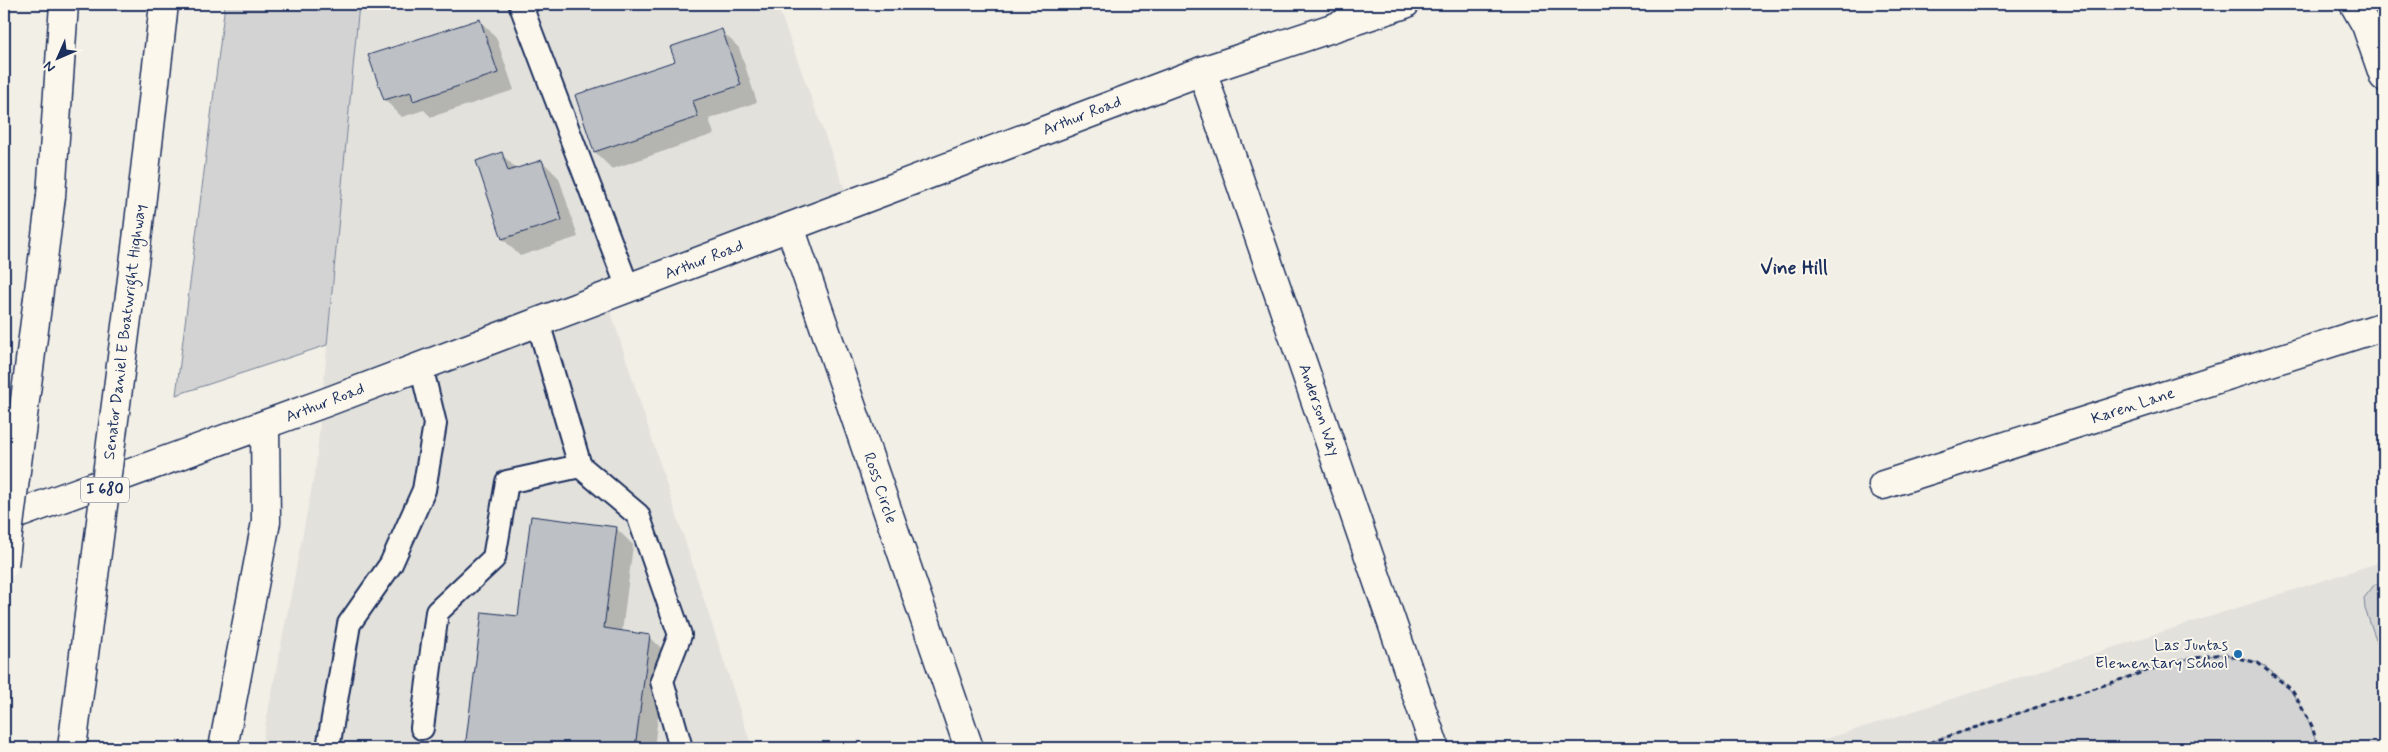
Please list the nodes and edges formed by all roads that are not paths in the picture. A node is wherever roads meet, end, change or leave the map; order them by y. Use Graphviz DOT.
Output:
graph roads {
  1 [pos="64,4"];
  2 [pos="164,4"];
  3 [pos="527,4"];
  4 [pos="1404,4"];
  5 [pos="2354,4"];
  6 [pos="1349,12"];
  7 [pos="1202,71"];
  8 [pos="2384,77"];
  9 [pos="790,227"];
  10 [pos="628,288"];
  11 [pos="538,322"];
  12 [pos="2384,326"];
  13 [pos="421,366"];
  14 [pos="265,425"];
  15 [pos="580,466"];
  16 [pos="1883,486"];
  17 [pos="4,519"];
  18 [pos="4,564"];
  19 [pos="422,728"];
  20 [pos="72,748"];
  21 [pos="224,748"];
  22 [pos="328,748"];
  23 [pos="682,748"];
  24 [pos="969,748"];
  25 [pos="1435,748"];
  1 -- 18 [label="main road, bridge"];
  2 -- 20 [label="main road, Senator Daniel E Boatwright Highway / I 680, bridge"];
  3 -- 10 [label="lane"];
  4 -- 6 [label="main road, Arthur Road"];
  5 -- 8 [label="main road"];
  6 -- 7 [label="main road, Arthur Road"];
  7 -- 9 [label="main road, Arthur Road"];
  7 -- 25 [label="main road, Anderson Way"];
  9 -- 10 [label="main road, Arthur Road"];
  9 -- 24 [label="main road, Ross Circle"];
  10 -- 11 [label="main road, Arthur Road"];
  11 -- 13 [label="main road, Arthur Road"];
  11 -- 15 [label="lane"];
  12 -- 16 [label="main road, Karen Lane"];
  13 -- 14 [label="main road, Arthur Road"];
  13 -- 22 [label="lane"];
  14 -- 17 [label="main road, Arthur Road"];
  14 -- 21 [label="main road"];
  15 -- 19 [label="lane"];
  15 -- 23 [label="lane"];
}
